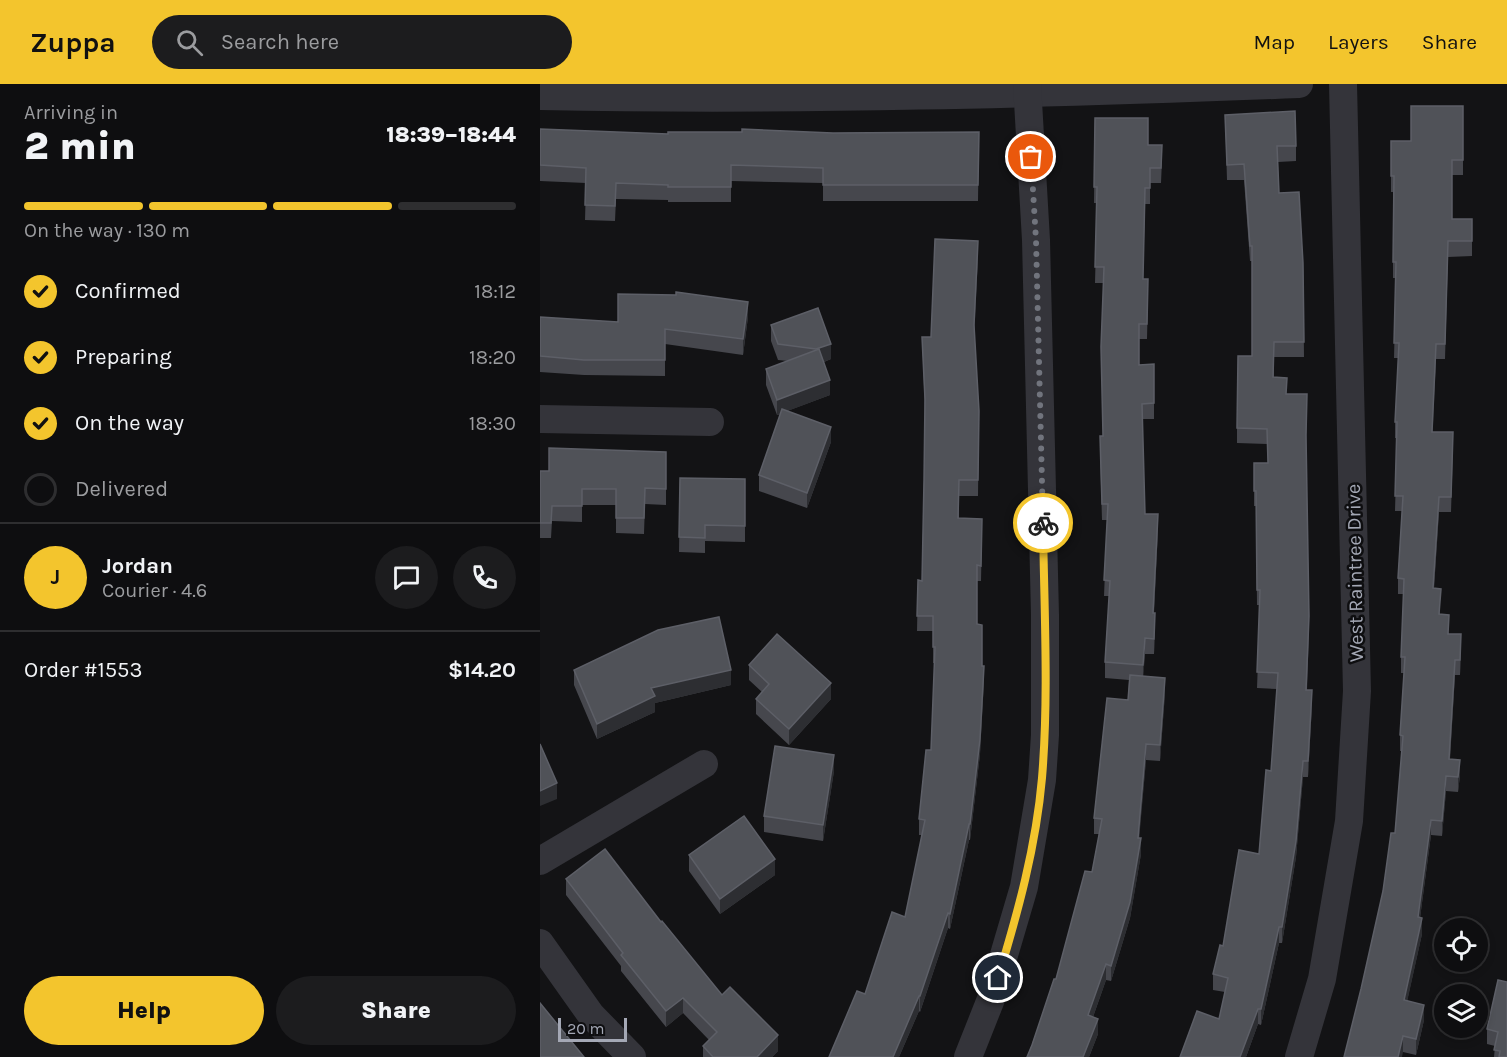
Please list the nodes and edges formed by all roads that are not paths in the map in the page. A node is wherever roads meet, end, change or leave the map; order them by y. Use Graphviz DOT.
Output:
graph roads {
  1 [pos="1299,84"];
  2 [pos="1343,84"];
  3 [pos="1027,89"];
  4 [pos="540,96"];
  5 [pos="540,419"];
  6 [pos="710,422"];
  7 [pos="704,764"];
  8 [pos="540,861"];
  9 [pos="540,943"];
  10 [pos="632,1057"];
  11 [pos="968,1057"];
  12 [pos="1299,1057"];
  1 -- 3 [label="street"];
  2 -- 12 [label="street, West Raintree Drive"];
  3 -- 4 [label="street"];
  3 -- 11 [label="street"];
  5 -- 6 [label="street"];
  7 -- 8 [label="street"];
  9 -- 10 [label="street"];
}
